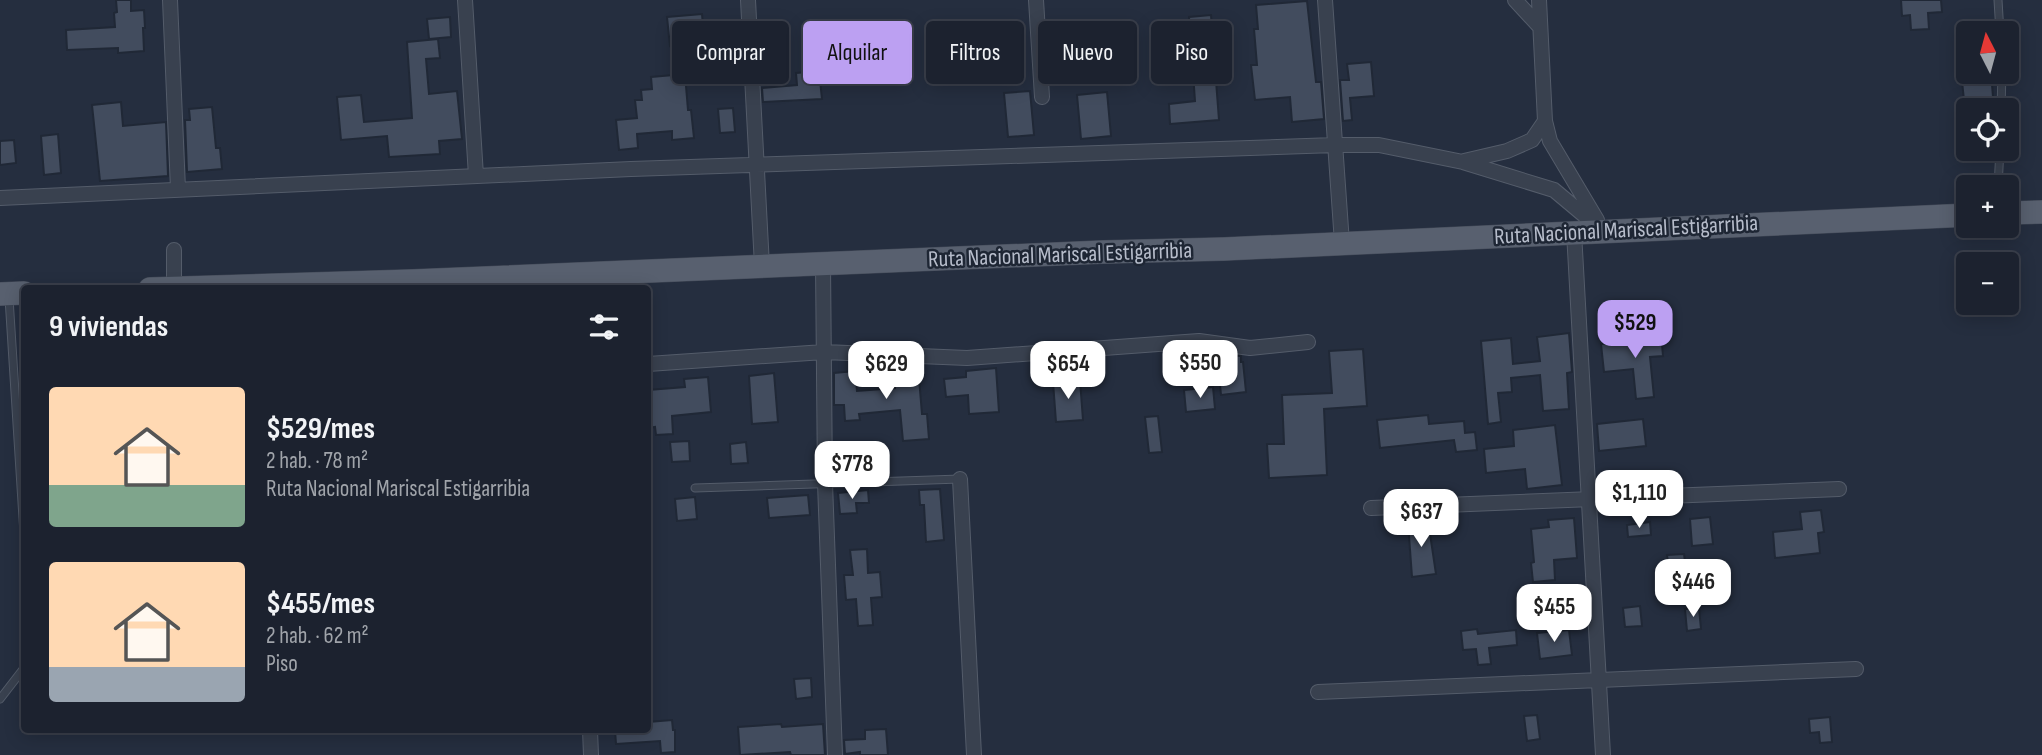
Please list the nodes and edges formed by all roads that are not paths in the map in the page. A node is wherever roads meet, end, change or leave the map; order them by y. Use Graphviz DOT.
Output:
graph roads {
  1 [pos="170,0"];
  2 [pos="465,0"];
  3 [pos="748,0"];
  4 [pos="1036,0"];
  5 [pos="1325,0"];
  6 [pos="1515,0"];
  7 [pos="1539,0"];
  8 [pos="1998,0"];
  9 [pos="1999,21"];
  10 [pos="1540,27"];
  11 [pos="1042,97"];
  12 [pos="1545,121"];
  13 [pos="1335,145"];
  14 [pos="1463,162"];
  15 [pos="756,165"];
  16 [pos="476,176"];
  17 [pos="178,189"];
  18 [pos="0,198"];
  19 [pos="2042,212"];
  20 [pos="2019,213"];
  21 [pos="1956,216"];
  22 [pos="1603,231"];
  23 [pos="1574,232"];
  24 [pos="1342,243"];
  25 [pos="174,250"];
  26 [pos="823,264"];
  27 [pos="762,266"];
  28 [pos="594,281"];
  29 [pos="523,283"];
  30 [pos="174,285"];
  31 [pos="383,285"];
  32 [pos="11,294"];
  33 [pos="1308,342"];
  34 [pos="824,352"];
  35 [pos="651,364"];
  36 [pos="21,479"];
  37 [pos="960,479"];
  38 [pos="825,483"];
  39 [pos="695,488"];
  40 [pos="1839,489"];
  41 [pos="1589,499"];
  42 [pos="1371,508"];
  43 [pos="1856,669"];
  44 [pos="21,672"];
  45 [pos="1599,681"];
  46 [pos="1318,692"];
  47 [pos="0,699"];
  48 [pos="590,733"];
  49 [pos="592,755"];
  50 [pos="835,755"];
  51 [pos="974,755"];
  52 [pos="1603,755"];
  1 -- 17 [label="street"];
  2 -- 16 [label="street"];
  3 -- 15 [label="street"];
  4 -- 11 [label="street"];
  5 -- 13 [label="street"];
  6 -- 10 [label="street"];
  7 -- 10 [label="street"];
  8 -- 9 [label="lane"];
  10 -- 12 [label="street"];
  12 -- 14 [label="street"];
  12 -- 22 [label="street"];
  13 -- 14 [label="street"];
  13 -- 15 [label="street"];
  13 -- 24 [label="street"];
  14 -- 22 [label="street"];
  15 -- 16 [label="street"];
  15 -- 27 [label="street"];
  16 -- 17 [label="street"];
  17 -- 18 [label="street"];
  19 -- 20 [label="main road"];
  21 -- 22 [label="main road, Ruta Nacional Mariscal Estigarribia"];
  22 -- 23 [label="main road, Ruta Nacional Mariscal Estigarribia"];
  23 -- 24 [label="main road, Ruta Nacional Mariscal Estigarribia"];
  23 -- 41 [label="street"];
  24 -- 26 [label="main road, Ruta Nacional Mariscal Estigarribia"];
  25 -- 30 [label="street"];
  26 -- 27 [label="main road, Ruta Nacional Mariscal Estigarribia"];
  26 -- 34 [label="street"];
  27 -- 28 [label="main road, Ruta Nacional Mariscal Estigarribia"];
  28 -- 29 [label="main road, Ruta Nacional Mariscal Estigarribia"];
  29 -- 31 [label="main road, Ruta Nacional Mariscal Estigarribia"];
  32 -- 36 [label="lane"];
  33 -- 34 [label="street"];
  34 -- 35 [label="street"];
  34 -- 38 [label="street"];
  37 -- 38 [label="lane"];
  37 -- 51 [label="street"];
  38 -- 39 [label="lane"];
  38 -- 50 [label="street"];
  40 -- 41 [label="street"];
  41 -- 42 [label="street"];
  41 -- 45 [label="street"];
  43 -- 45 [label="street"];
  44 -- 47 [label="lane"];
  45 -- 46 [label="street"];
  45 -- 52 [label="street"];
  48 -- 49 [label="street"];
}
